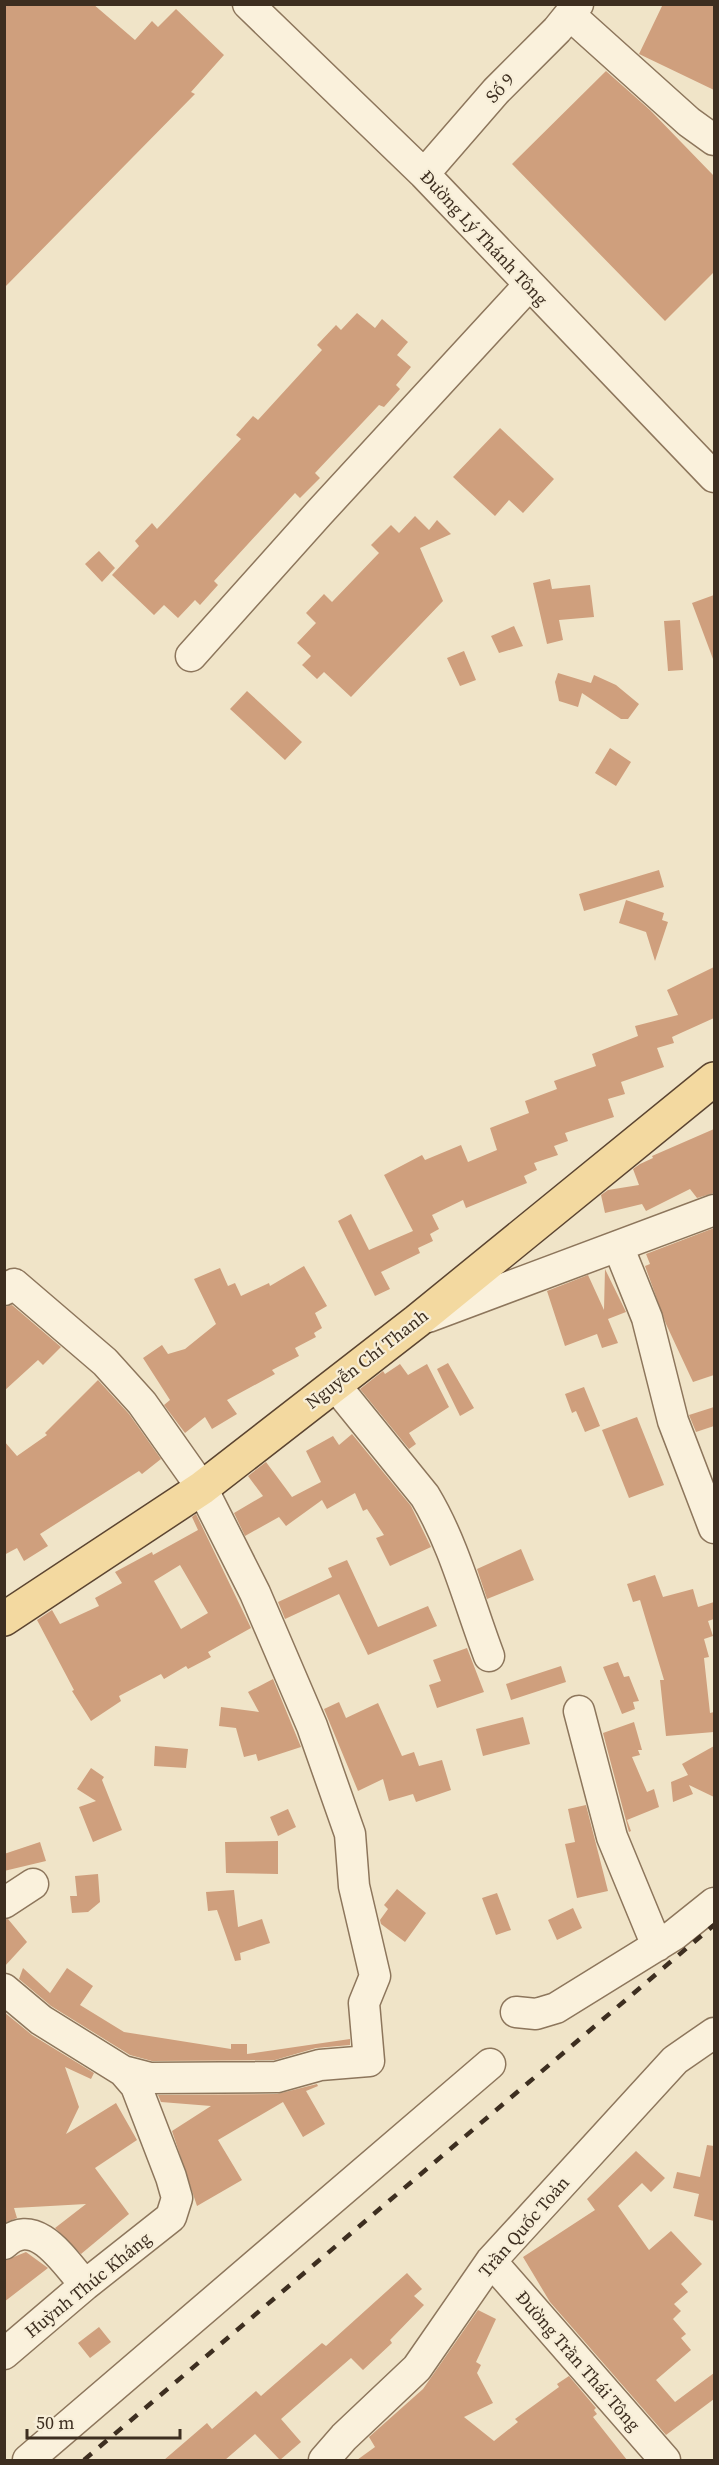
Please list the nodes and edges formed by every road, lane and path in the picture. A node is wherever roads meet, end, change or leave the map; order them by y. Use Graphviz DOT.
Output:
graph roads {
  1 [pos="248,4"];
  2 [pos="574,10"];
  3 [pos="714,140"];
  4 [pos="424,174"];
  5 [pos="529,285"];
  6 [pos="714,477"];
  7 [pos="191,656"];
  8 [pos="714,1079"];
  9 [pos="714,1210"];
  10 [pos="618,1246"];
  11 [pos="4,1290"];
  12 [pos="417,1321"];
  13 [pos="335,1384"];
  14 [pos="202,1488"];
  15 [pos="714,1523"];
  16 [pos="4,1619"];
  17 [pos="489,1656"];
  18 [pos="579,1711"];
  19 [pos="33,1884"];
  20 [pos="4,1903"];
  21 [pos="714,1903"];
  22 [pos="657,1946"];
  23 [pos="4,1989"];
  24 [pos="516,2012"];
  25 [pos="714,2033"];
  26 [pos="490,2064"];
  27 [pos="123,2071"];
  28 [pos="4,2244"];
  29 [pos="491,2261"];
  30 [pos="85,2285"];
  31 [pos="4,2354"];
  32 [pos="28,2460"];
  33 [pos="324,2460"];
  34 [pos="665,2460"];
  1 -- 4 [label="street, Đường Lý Thánh Tông"];
  2 -- 3 [label="street"];
  2 -- 4 [label="street, Số 9"];
  4 -- 5 [label="street, Đường Lý Thánh Tông"];
  5 -- 6 [label="street, Đường Lý Thánh Tông"];
  5 -- 7 [label="street"];
  8 -- 12 [label="main road, Nguyễn Chí Thanh"];
  9 -- 10 [label="street"];
  10 -- 12 [label="street"];
  10 -- 15 [label="street"];
  11 -- 14 [label="street"];
  12 -- 13 [label="main road, Nguyễn Chí Thanh"];
  13 -- 14 [label="main road, Nguyễn Chí Thanh"];
  13 -- 17 [label="street"];
  14 -- 16 [label="main road, Nguyễn Chí Thanh"];
  14 -- 27 [label="street"];
  18 -- 22 [label="street"];
  19 -- 20 [label="street"];
  21 -- 22 [label="street"];
  22 -- 24 [label="street"];
  23 -- 27 [label="street"];
  25 -- 29 [label="street, Trần Quốc Toản"];
  26 -- 32 [label="street"];
  27 -- 30 [label="street, Huỳnh Thúc Kháng"];
  28 -- 30 [label="street"];
  29 -- 33 [label="street, Trần Quốc Toản"];
  29 -- 34 [label="street, Đường Trần Thái Tông"];
  30 -- 31 [label="street, Huỳnh Thúc Kháng"];
}
